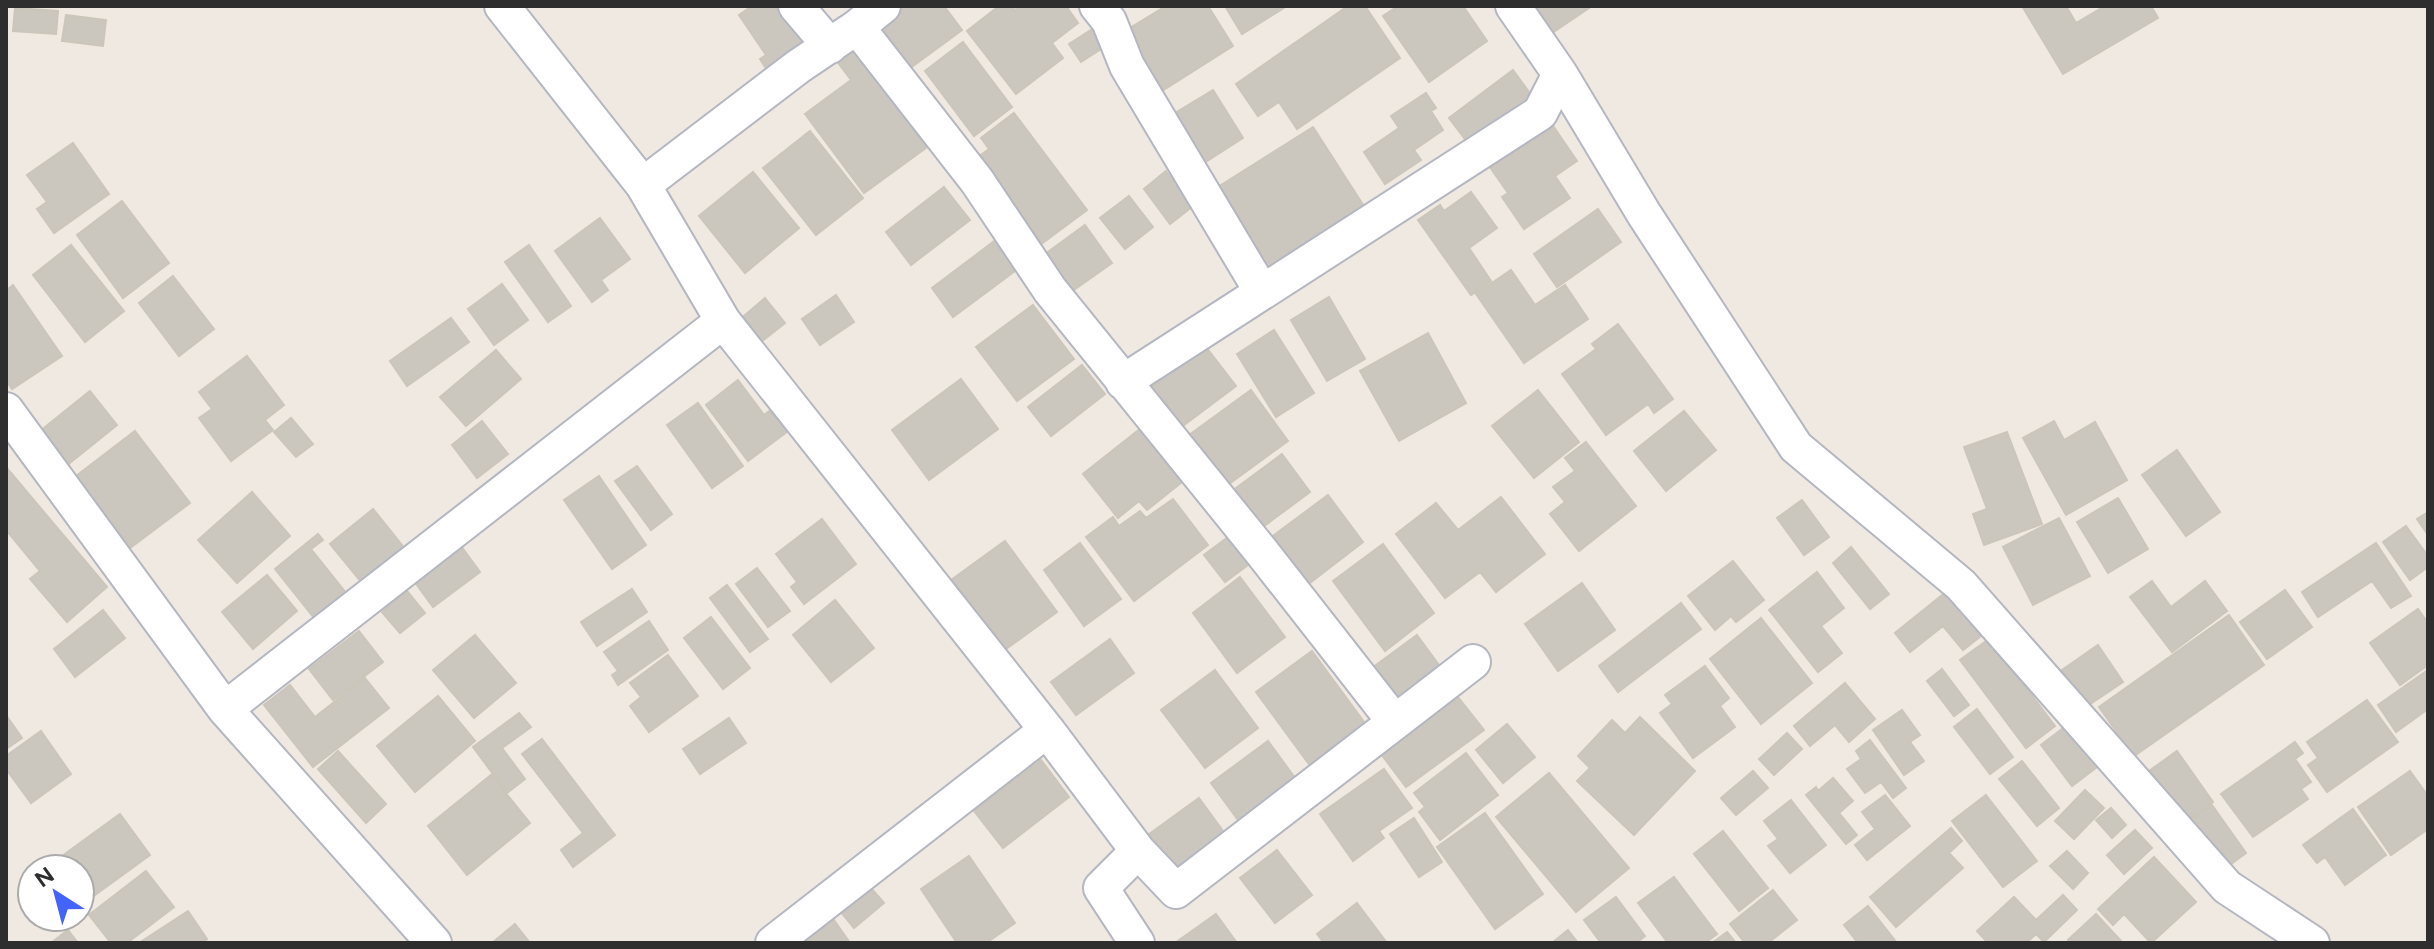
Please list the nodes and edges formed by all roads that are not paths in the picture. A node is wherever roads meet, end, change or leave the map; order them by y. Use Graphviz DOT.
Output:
graph roads {
  1 [pos="502,6"];
  2 [pos="796,6"];
  3 [pos="1097,6"];
  4 [pos="1513,6"];
  5 [pos="857,26"];
  6 [pos="1560,74"];
  7 [pos="643,185"];
  8 [pos="1262,292"];
  9 [pos="723,321"];
  10 [pos="1123,382"];
  11 [pos="6,410"];
  12 [pos="1473,662"];
  13 [pos="225,709"];
  14 [pos="1394,721"];
  15 [pos="1047,730"];
  16 [pos="1138,851"];
  17 [pos="434,943"];
  18 [pos="773,943"];
  19 [pos="1137,943"];
  20 [pos="2312,943"];
  1 -- 7 [label="street"];
  2 -- 5 [label="street"];
  3 -- 8 [label="street"];
  4 -- 6 [label="street"];
  5 -- 7 [label="street"];
  5 -- 10 [label="street"];
  6 -- 8 [label="street"];
  6 -- 20 [label="street"];
  7 -- 9 [label="street"];
  8 -- 10 [label="street"];
  9 -- 13 [label="street"];
  9 -- 15 [label="street"];
  10 -- 14 [label="street"];
  11 -- 13 [label="street"];
  12 -- 14 [label="street"];
  13 -- 17 [label="street"];
  14 -- 16 [label="street"];
  15 -- 16 [label="street"];
  15 -- 18 [label="street"];
  16 -- 19 [label="street"];
}
